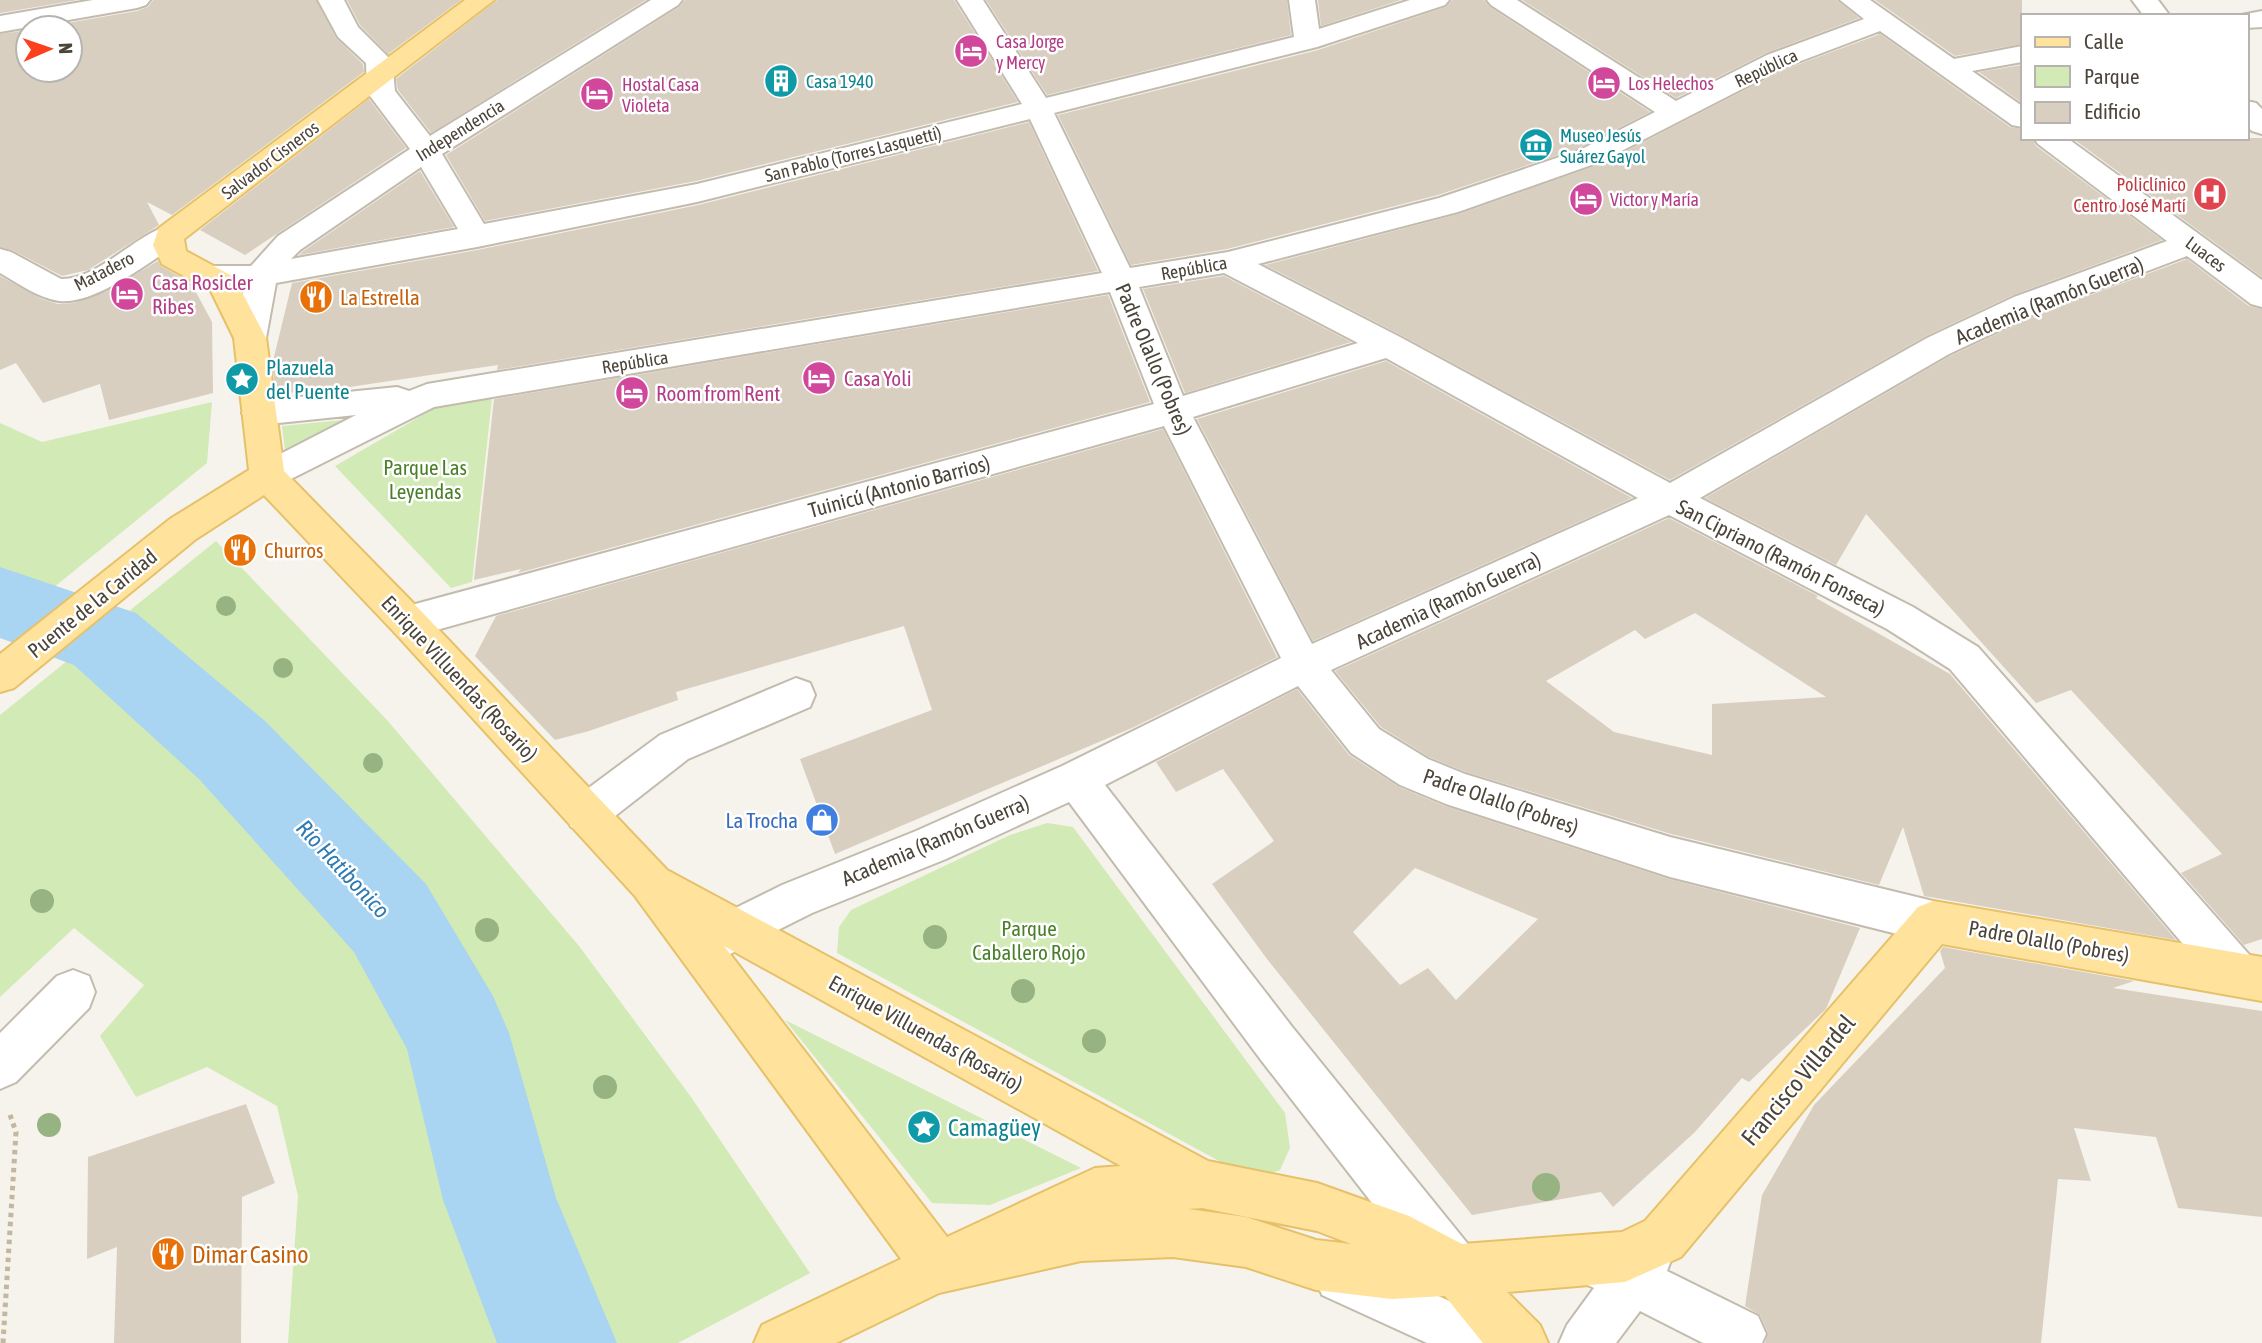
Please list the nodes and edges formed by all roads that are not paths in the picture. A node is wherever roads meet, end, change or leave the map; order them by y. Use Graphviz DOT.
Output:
graph roads {
  1 [pos="137,0"];
  2 [pos="331,0"];
  3 [pos="481,0"];
  4 [pos="669,0"];
  5 [pos="970,0"];
  6 [pos="1302,0"];
  7 [pos="1436,0"];
  8 [pos="1500,0"];
  9 [pos="1853,0"];
  10 [pos="1883,21"];
  11 [pos="0,24"];
  12 [pos="1308,41"];
  13 [pos="2021,54"];
  14 [pos="1951,67"];
  15 [pos="384,69"];
  16 [pos="1038,107"];
  17 [pos="2248,111"];
  18 [pos="1676,113"];
  19 [pos="2021,118"];
  20 [pos="2262,125"];
  21 [pos="2051,140"];
  22 [pos="426,151"];
  23 [pos="170,235"];
  24 [pos="477,237"];
  25 [pos="2191,243"];
  26 [pos="0,259"];
  27 [pos="1228,262"];
  28 [pos="262,274"];
  29 [pos="211,275"];
  30 [pos="1121,281"];
  31 [pos="2262,296"];
  32 [pos="250,338"];
  33 [pos="1389,345"];
  34 [pos="427,397"];
  35 [pos="1172,411"];
  36 [pos="259,413"];
  37 [pos="267,476"];
  38 [pos="1670,499"];
  39 [pos="183,529"];
  40 [pos="408,622"];
  41 [pos="1304,665"];
  42 [pos="0,676"];
  43 [pos="796,695"];
  44 [pos="1076,779"];
  45 [pos="586,814"];
  46 [pos="1933,922"];
  47 [pos="718,938"];
  48 [pos="2254,973"];
  49 [pos="73,992"];
  50 [pos="2,1083"];
  51 [pos="1202,1184"];
  52 [pos="1663,1239"];
  53 [pos="1316,1265"];
  54 [pos="939,1268"];
  55 [pos="1455,1268"];
  56 [pos="1612,1271"];
  57 [pos="1740,1334"];
  58 [pos="789,1338"];
  59 [pos="1485,1343"];
  60 [pos="1521,1343"];
  61 [pos="1585,1343"];
  1 -- 11 [label="street"];
  2 -- 15 [label="street"];
  3 -- 15 [label="main road, Salvador Cisneros"];
  4 -- 22 [label="street, Independencia"];
  5 -- 16 [label="street, Padre Olallo (Pobres)"];
  6 -- 12 [label="street"];
  7 -- 12 [label="street, San Pablo (Torres Lasquetti)"];
  8 -- 18 [label="street"];
  9 -- 10 [label="street"];
  10 -- 14 [label="street"];
  10 -- 18 [label="street, República"];
  12 -- 16 [label="street, San Pablo (Torres Lasquetti)"];
  13 -- 14 [label="street"];
  14 -- 19 [label="street"];
  15 -- 22 [label="street"];
  15 -- 23 [label="main road, Salvador Cisneros"];
  16 -- 24 [label="street, San Pablo (Torres Lasquetti)"];
  16 -- 30 [label="street, Padre Olallo (Pobres)"];
  17 -- 20 [label="street"];
  18 -- 27 [label="street, República"];
  21 -- 25 [label="street, Luaces"];
  22 -- 24 [label="street"];
  22 -- 28 [label="street, Independencia"];
  23 -- 26 [label="street, Matadero"];
  23 -- 29 [label="main road"];
  24 -- 28 [label="street, San Pablo (Torres Lasquetti)"];
  25 -- 31 [label="street, Luaces"];
  25 -- 38 [label="street, Academia (Ramón Guerra)"];
  27 -- 30 [label="street, República"];
  27 -- 33 [label="street, San Cipriano (Ramón Fonseca)"];
  28 -- 29 [label="street"];
  28 -- 32 [label="street"];
  29 -- 32 [label="main road"];
  30 -- 34 [label="street, República"];
  30 -- 35 [label="street, Padre Olallo (Pobres)"];
  32 -- 36 [label="main road"];
  33 -- 35 [label="street, Tuinicú (Antonio Barrios)"];
  33 -- 38 [label="street, San Cipriano (Ramón Fonseca)"];
  34 -- 36 [label="street, República"];
  34 -- 37 [label="street, República"];
  35 -- 40 [label="street, Tuinicú (Antonio Barrios)"];
  35 -- 41 [label="street, Padre Olallo (Pobres)"];
  36 -- 37 [label="main road"];
  36 -- 39 [label="main road"];
  37 -- 39 [label="main road, República"];
  37 -- 40 [label="main road, Enrique Villuendas (Rosario)"];
  38 -- 41 [label="street, Academia (Ramón Guerra)"];
  38 -- 48 [label="street, San Cipriano (Ramón Fonseca)"];
  39 -- 42 [label="main road, Puente de la Caridad"];
  40 -- 45 [label="main road, Enrique Villuendas (Rosario)"];
  41 -- 44 [label="street, Academia (Ramón Guerra)"];
  41 -- 46 [label="street, Padre Olallo (Pobres)"];
  43 -- 45 [label="street"];
  44 -- 47 [label="street, Academia (Ramón Guerra)"];
  44 -- 55 [label="street, Enrique Villuendas (Rosario)"];
  45 -- 47 [label="main road, Enrique Villuendas (Rosario)"];
  46 -- 48 [label="main road, Padre Olallo (Pobres)"];
  46 -- 52 [label="main road, Francisco Villardel"];
  47 -- 51 [label="main road, Enrique Villuendas (Rosario)"];
  47 -- 54 [label="main road, Enrique Villuendas (Rosario)"];
  49 -- 50 [label="street"];
  51 -- 54 [label="main road, Enrique Villuendas (Rosario)"];
  51 -- 55 [label="main road, Enrique Villuendas (Rosario)"];
  52 -- 56 [label="street, Francisco Villardel"];
  53 -- 54 [label="main road"];
  53 -- 55 [label="main road"];
  53 -- 59 [label="street"];
  54 -- 58 [label="main road"];
  55 -- 56 [label="main road"];
  55 -- 60 [label="main road, Enrique Villuendas (Rosario)"];
  56 -- 57 [label="street"];
  56 -- 61 [label="street, Francisco Villardel"];
}
